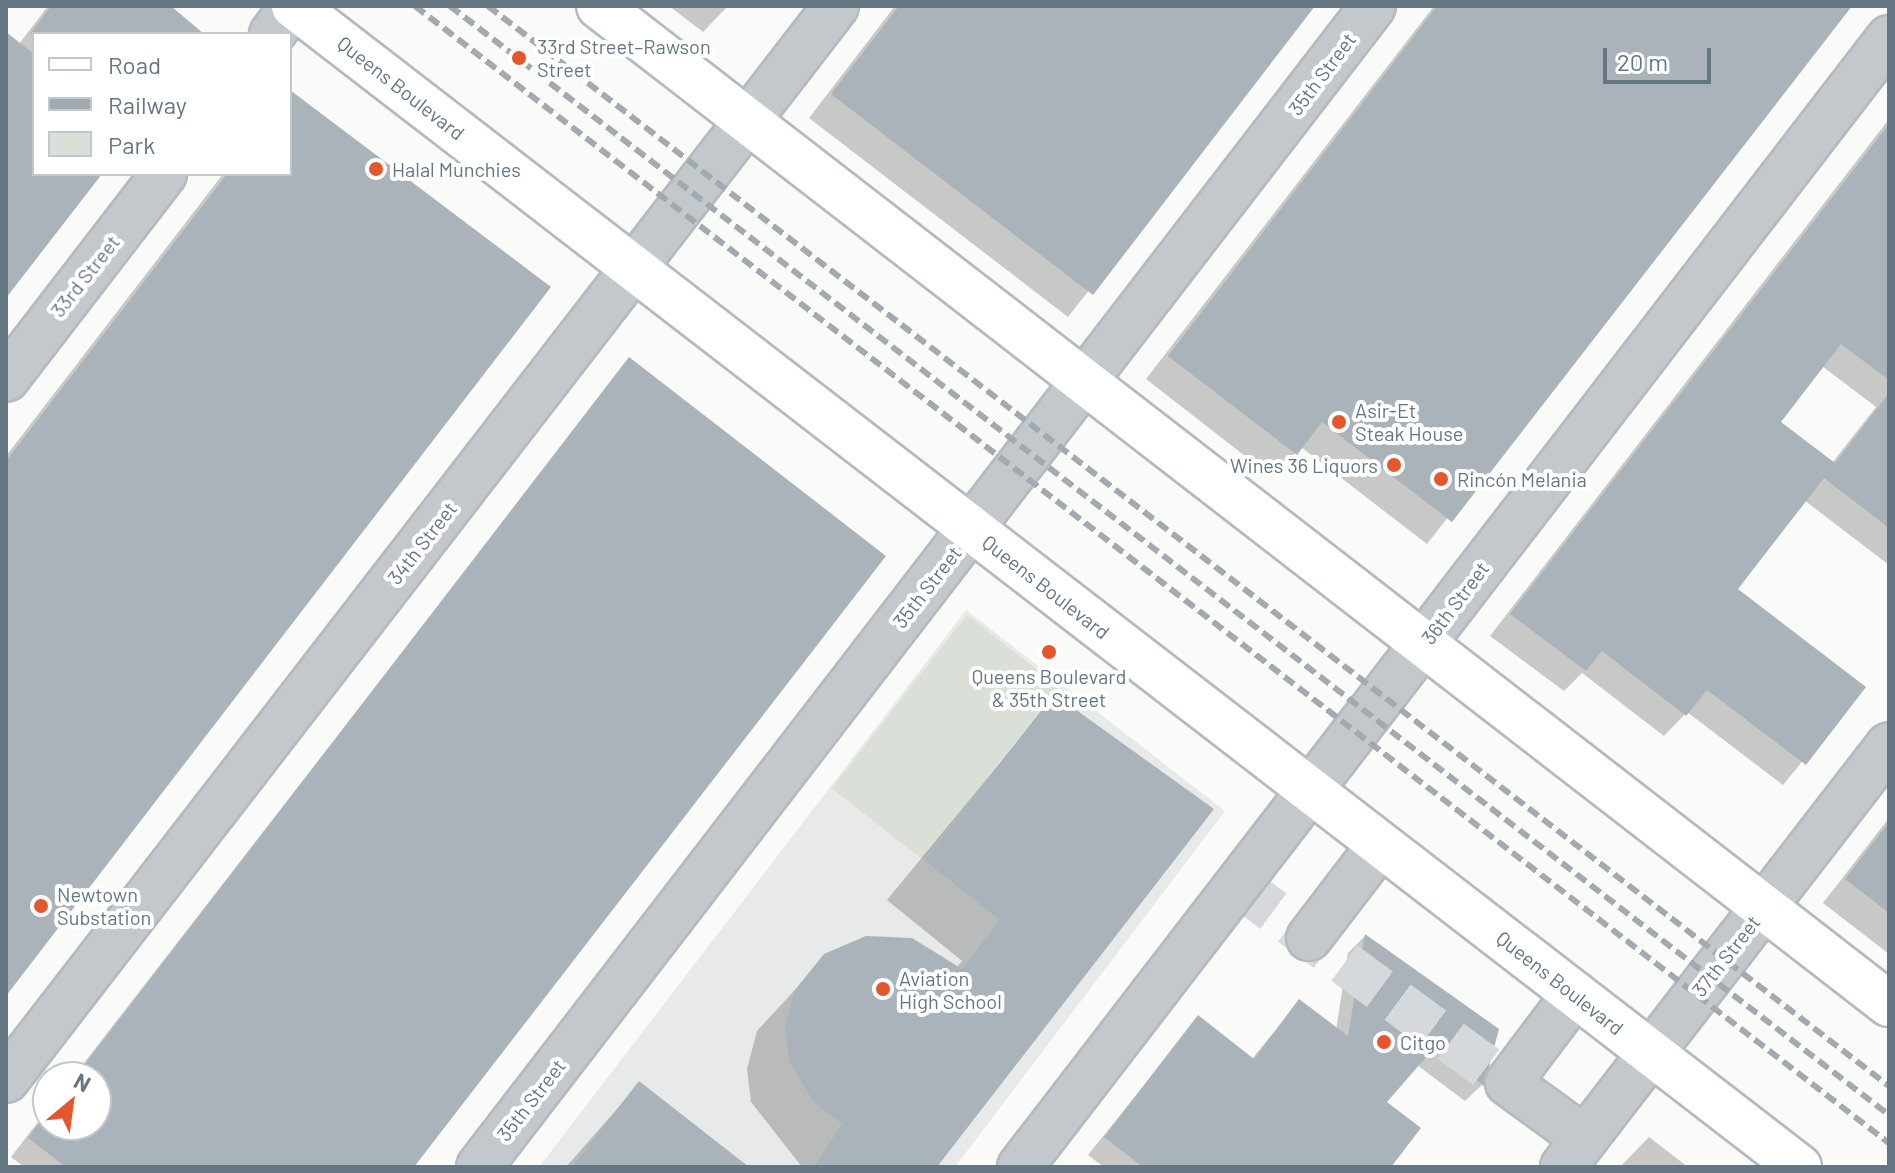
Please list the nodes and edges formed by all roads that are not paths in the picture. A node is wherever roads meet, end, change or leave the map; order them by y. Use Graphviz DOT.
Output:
graph roads {
  1 [pos="294,6"];
  2 [pos="599,6"];
  3 [pos="836,6"];
  4 [pos="1373,6"];
  5 [pos="274,32"];
  6 [pos="1889,38"];
  7 [pos="748,121"];
  8 [pos="162,176"];
  9 [pos="634,268"];
  10 [pos="6,379"];
  11 [pos="1087,384"];
  12 [pos="972,530"];
  13 [pos="1423,645"];
  14 [pos="1889,745"];
  15 [pos="1312,791"];
  16 [pos="1380,845"];
  17 [pos="1764,908"];
  18 [pos="1309,938"];
  19 [pos="1575,994"];
  20 [pos="1889,1004"];
  21 [pos="1651,1052"];
  22 [pos="6,1080"];
  23 [pos="1574,1153"];
  24 [pos="479,1167"];
  25 [pos="1020,1167"];
  26 [pos="1799,1167"];
  1 -- 5 [label="street"];
  1 -- 9 [label="main road, Queens Boulevard"];
  2 -- 7 [label="main road"];
  3 -- 7 [label="street, 34th Street"];
  4 -- 11 [label="street, 35th Street"];
  6 -- 13 [label="street, 36th Street"];
  7 -- 9 [label="street, 34th Street"];
  7 -- 11 [label="main road"];
  8 -- 10 [label="street, 33rd Street"];
  9 -- 12 [label="main road, Queens Boulevard"];
  9 -- 22 [label="street, 34th Street"];
  11 -- 12 [label="street, 35th Street"];
  11 -- 13 [label="main road"];
  12 -- 15 [label="main road, Queens Boulevard"];
  12 -- 24 [label="street, 35th Street"];
  13 -- 15 [label="street, 36th Street"];
  13 -- 17 [label="main road"];
  14 -- 17 [label="street, 37th Street"];
  15 -- 16 [label="main road, Queens Boulevard"];
  15 -- 25 [label="street, 36th Street"];
  16 -- 18 [label="street"];
  16 -- 19 [label="main road, Queens Boulevard"];
  17 -- 20 [label="main road"];
  17 -- 21 [label="street, 37th Street"];
  19 -- 21 [label="main road, Queens Boulevard"];
  19 -- 23 [label="street"];
  21 -- 23 [label="street, 37th Street"];
  21 -- 26 [label="main road, Queens Boulevard"];
}
